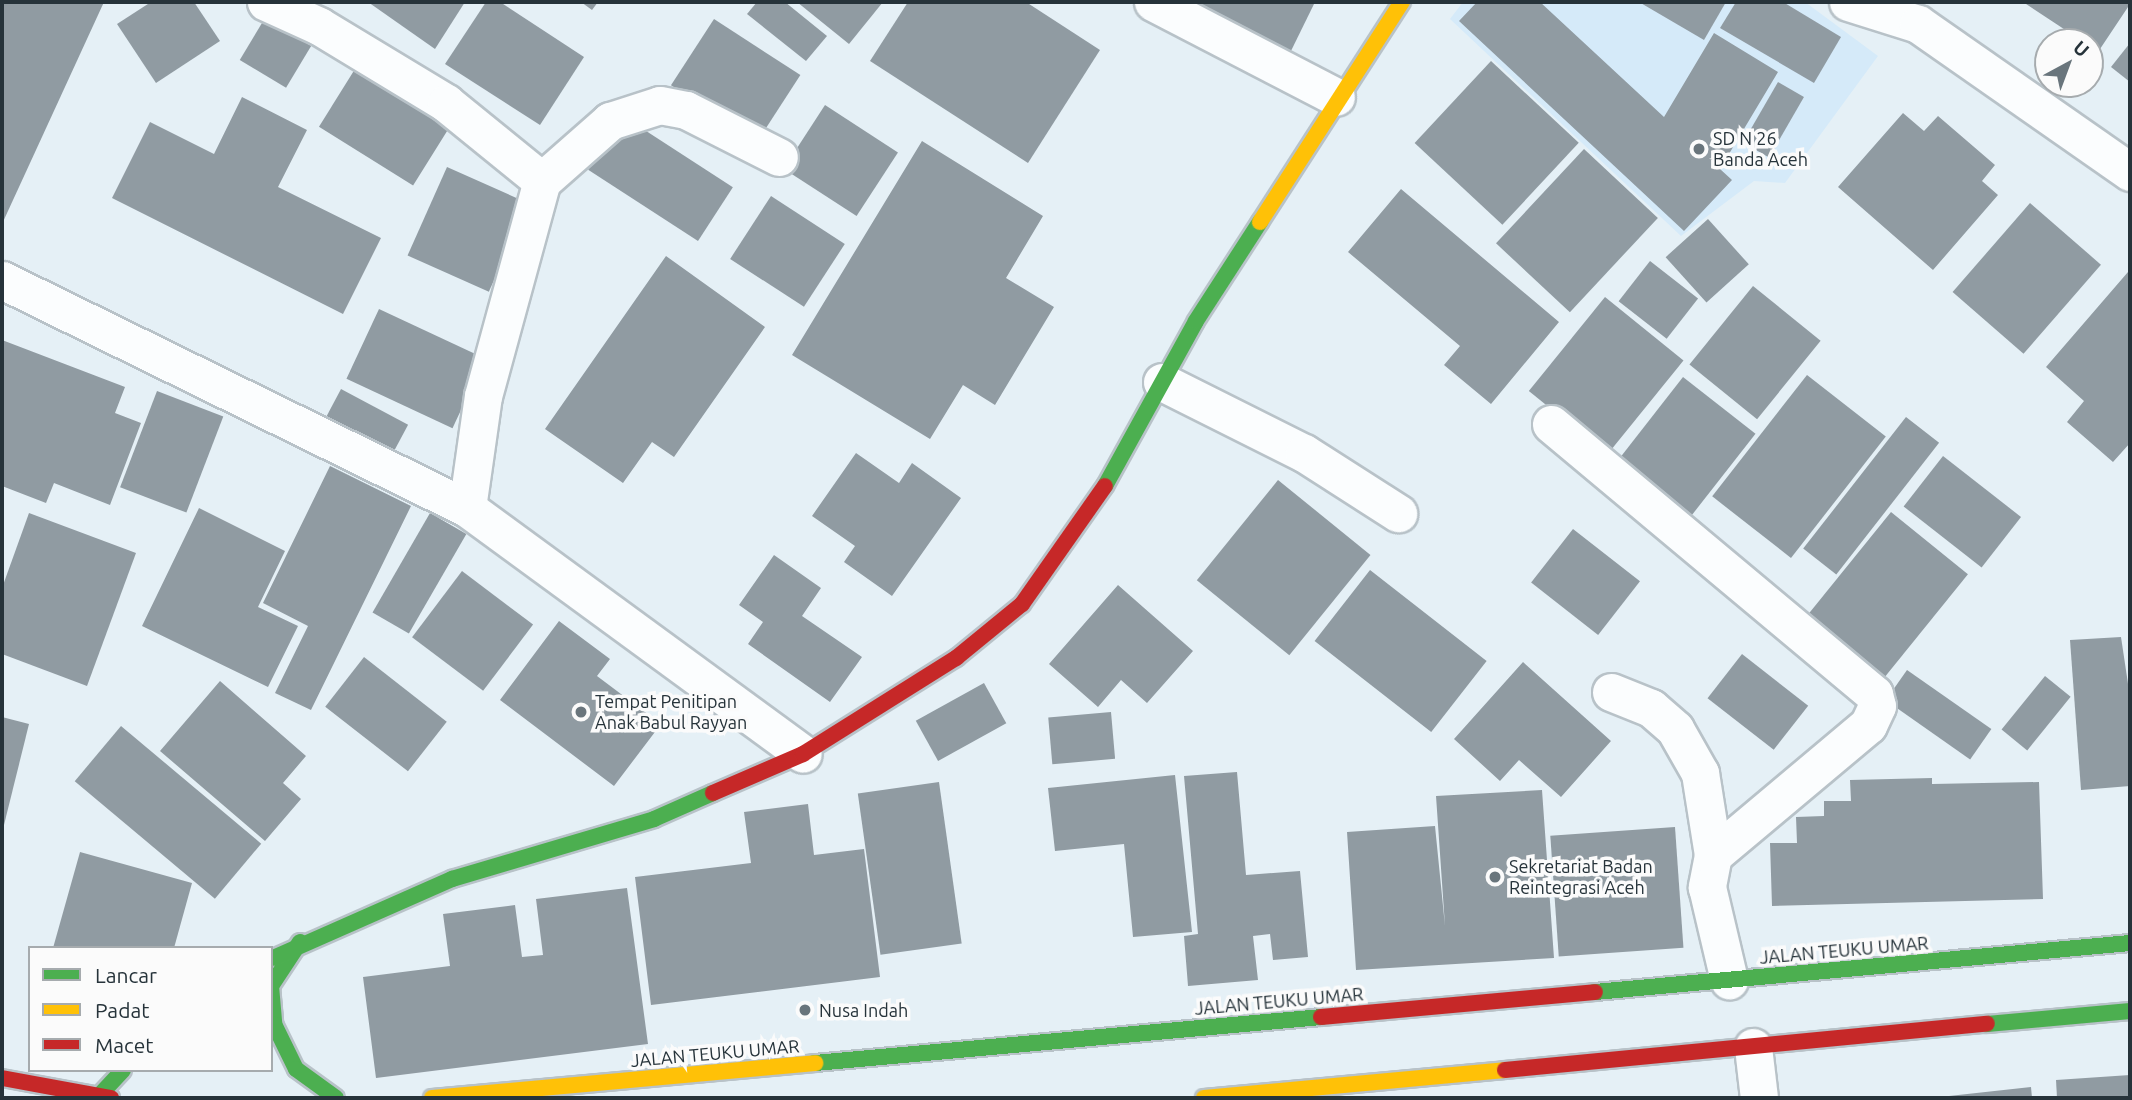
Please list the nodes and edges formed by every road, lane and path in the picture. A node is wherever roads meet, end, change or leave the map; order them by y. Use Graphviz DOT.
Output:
graph roads {
  1 [pos="266,2"];
  2 [pos="1153,2"];
  3 [pos="1402,2"];
  4 [pos="1848,2"];
  5 [pos="1887,6"];
  6 [pos="1336,97"];
  7 [pos="779,157"];
  8 [pos="2130,172"];
  9 [pos="542,181"];
  10 [pos="2,280"];
  11 [pos="1163,382"];
  12 [pos="1551,424"];
  13 [pos="467,508"];
  14 [pos="1398,513"];
  15 [pos="1611,692"];
  16 [pos="803,754"];
  17 [pos="1713,855"];
  18 [pos="300,942"];
  19 [pos="2130,943"];
  20 [pos="273,957"];
  21 [pos="1729,979"];
  22 [pos="273,983"];
  23 [pos="273,1011"];
  24 [pos="2130,1011"];
  25 [pos="1753,1047"];
  26 [pos="122,1072"];
  27 [pos="2,1078"];
  28 [pos="1279,1094"];
  29 [pos="103,1097"];
  30 [pos="336,1098"];
  31 [pos="432,1098"];
  32 [pos="1204,1098"];
  33 [pos="1759,1098"];
  1 -- 9 [label="street"];
  2 -- 6 [label="street"];
  3 -- 6 [label="main road"];
  4 -- 5 [label="street"];
  5 -- 8 [label="street"];
  6 -- 11 [label="main road"];
  7 -- 9 [label="street"];
  9 -- 13 [label="street"];
  10 -- 13 [label="street"];
  11 -- 14 [label="street"];
  11 -- 16 [label="main road"];
  12 -- 17 [label="street"];
  13 -- 16 [label="street"];
  15 -- 17 [label="street"];
  16 -- 18 [label="main road"];
  17 -- 21 [label="street"];
  18 -- 20 [label="main road"];
  18 -- 22 [label="main road"];
  19 -- 21 [label="main road, JALAN TEUKU UMAR"];
  21 -- 31 [label="main road, JALAN TEUKU UMAR"];
  23 -- 30 [label="main road"];
  24 -- 25 [label="main road"];
  25 -- 28 [label="main road"];
  25 -- 33 [label="street"];
  26 -- 29 [label="main road"];
  27 -- 29 [label="main road"];
  28 -- 32 [label="main road"];
}
